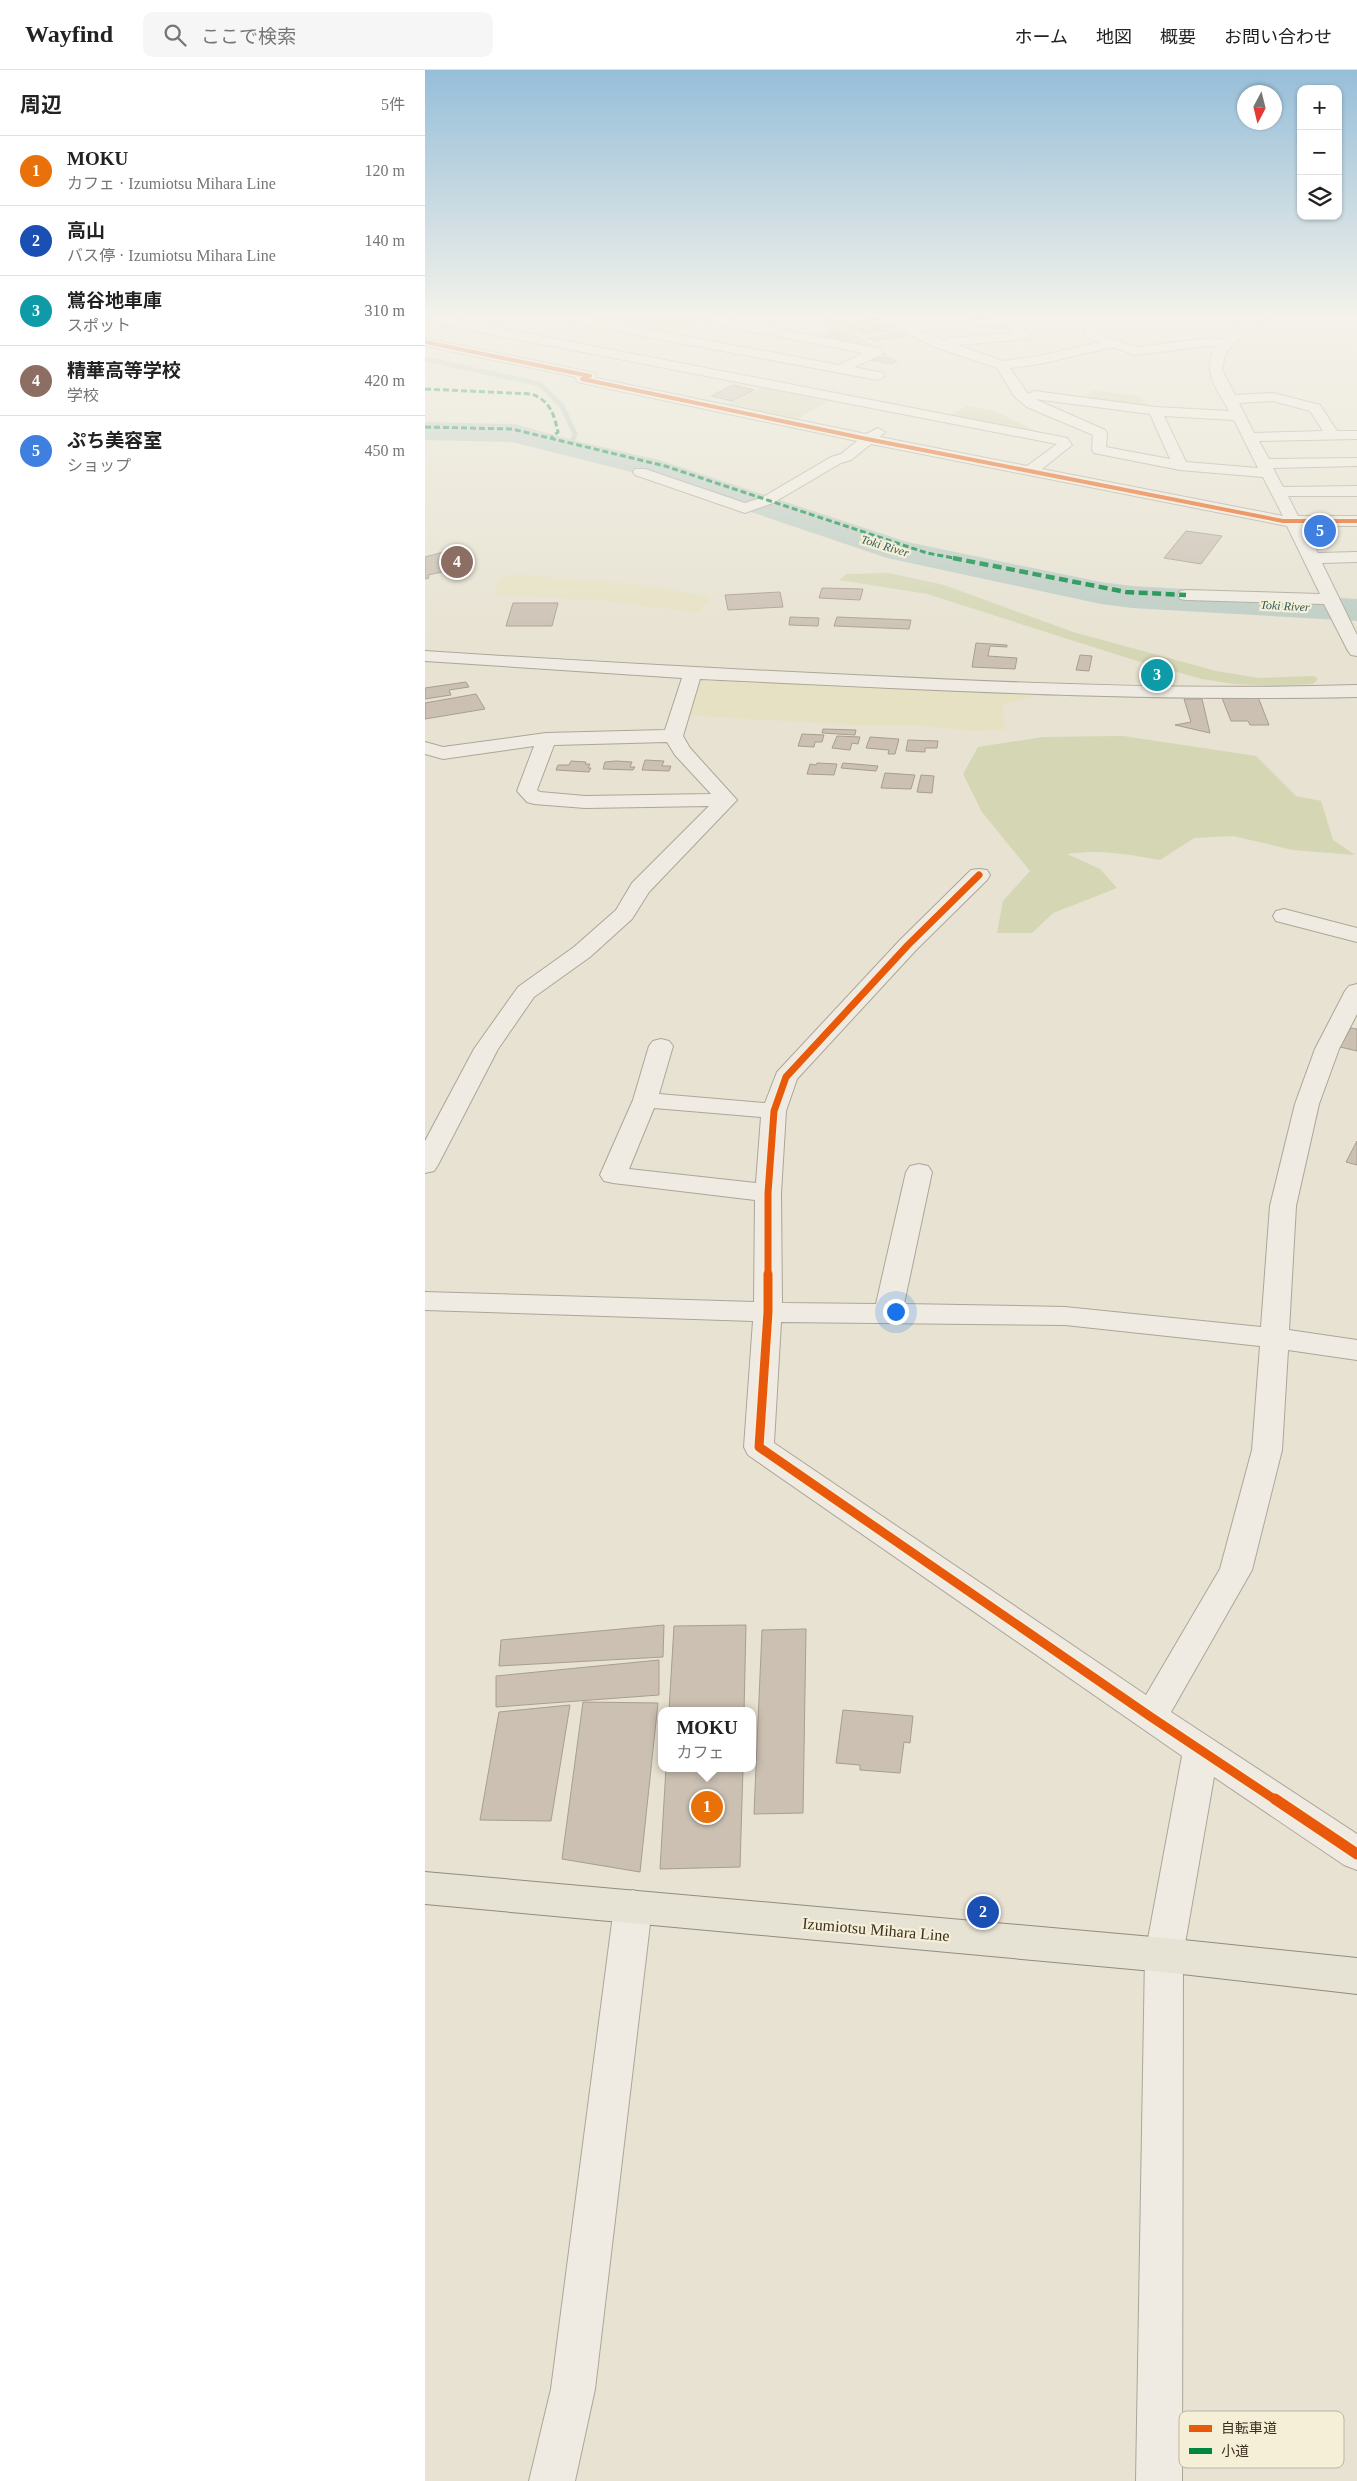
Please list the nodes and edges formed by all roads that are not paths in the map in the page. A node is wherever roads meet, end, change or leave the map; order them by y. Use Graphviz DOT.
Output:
graph roads {
  1 [pos="830,431"];
  2 [pos="879,431"];
  3 [pos="1008,431"];
  4 [pos="1094,431"];
  5 [pos="1164,431"];
  6 [pos="1246,431"];
  7 [pos="1329,431"];
  8 [pos="1357,435"];
  9 [pos="1332,436"];
  10 [pos="1250,437"];
  11 [pos="867,439"];
  12 [pos="1357,462"];
  13 [pos="1180,466"];
  14 [pos="1266,468"];
  15 [pos="640,472"];
  16 [pos="1029,472"];
  17 [pos="1357,491"];
  18 [pos="1279,492"];
  19 [pos="1357,521"];
  20 [pos="1293,522"];
  21 [pos="1357,557"];
  22 [pos="1312,558"];
  23 [pos="1186,595"];
  24 [pos="1351,604"];
  25 [pos="1334,606"];
  26 [pos="1357,651"];
  27 [pos="425,656"];
  28 [pos="693,673"];
  29 [pos="1357,691"];
  30 [pos="673,736"];
  31 [pos="546,739"];
  32 [pos="425,748"];
  33 [pos="727,800"];
  34 [pos="979,875"];
  35 [pos="1284,916"];
  36 [pos="1357,936"];
  37 [pos="1357,991"];
  38 [pos="661,1046"];
  39 [pos="645,1100"];
  40 [pos="774,1111"];
  41 [pos="425,1165"];
  42 [pos="919,1172"];
  43 [pos="768,1193"];
  44 [pos="425,1301"];
  45 [pos="767,1312"];
  46 [pos="888,1314"];
  47 [pos="1275,1338"];
  48 [pos="1357,1350"];
  49 [pos="1151,1717"];
  50 [pos="1201,1750"];
  51 [pos="1357,1854"];
  52 [pos="425,1888"];
  53 [pos="633,1907"];
  54 [pos="1164,1955"];
  55 [pos="1357,1976"];
  56 [pos="552,2481"];
  57 [pos="1159,2481"];
  1 -- 11 [label="street"];
  2 -- 11 [label="street"];
  3 -- 16 [label="street"];
  4 -- 13 [label="street"];
  5 -- 13 [label="street"];
  6 -- 10 [label="street"];
  7 -- 9 [label="street"];
  8 -- 9 [label="street"];
  9 -- 10 [label="street"];
  10 -- 14 [label="street"];
  11 -- 15 [label="street"];
  11 -- 16 [label="street"];
  12 -- 14 [label="street"];
  13 -- 14 [label="street"];
  14 -- 18 [label="street"];
  16 -- 20 [label="street"];
  17 -- 18 [label="street"];
  18 -- 20 [label="street"];
  19 -- 20 [label="street"];
  20 -- 22 [label="street"];
  21 -- 22 [label="street"];
  22 -- 25 [label="street"];
  23 -- 25 [label="street"];
  24 -- 25 [label="street"];
  25 -- 26 [label="street"];
  27 -- 28 [label="street"];
  28 -- 29 [label="street"];
  28 -- 30 [label="street"];
  30 -- 31 [label="street"];
  30 -- 33 [label="street"];
  31 -- 32 [label="street"];
  31 -- 33 [label="street"];
  33 -- 41 [label="street"];
  34 -- 40 [label="street"];
  35 -- 36 [label="street"];
  37 -- 47 [label="street"];
  38 -- 39 [label="street"];
  39 -- 40 [label="street"];
  39 -- 43 [label="street"];
  40 -- 43 [label="street"];
  42 -- 46 [label="street"];
  43 -- 45 [label="street"];
  44 -- 45 [label="street"];
  45 -- 46 [label="street"];
  45 -- 49 [label="street"];
  46 -- 47 [label="street"];
  47 -- 48 [label="street"];
  47 -- 49 [label="street"];
  49 -- 50 [label="street"];
  50 -- 51 [label="street"];
  50 -- 54 [label="street"];
  52 -- 53 [label="main road, Izumiotsu Mihara Line"];
  53 -- 54 [label="main road, Izumiotsu Mihara Line"];
  53 -- 56 [label="street"];
  54 -- 55 [label="main road, Izumiotsu Mihara Line"];
  54 -- 57 [label="street"];
}
